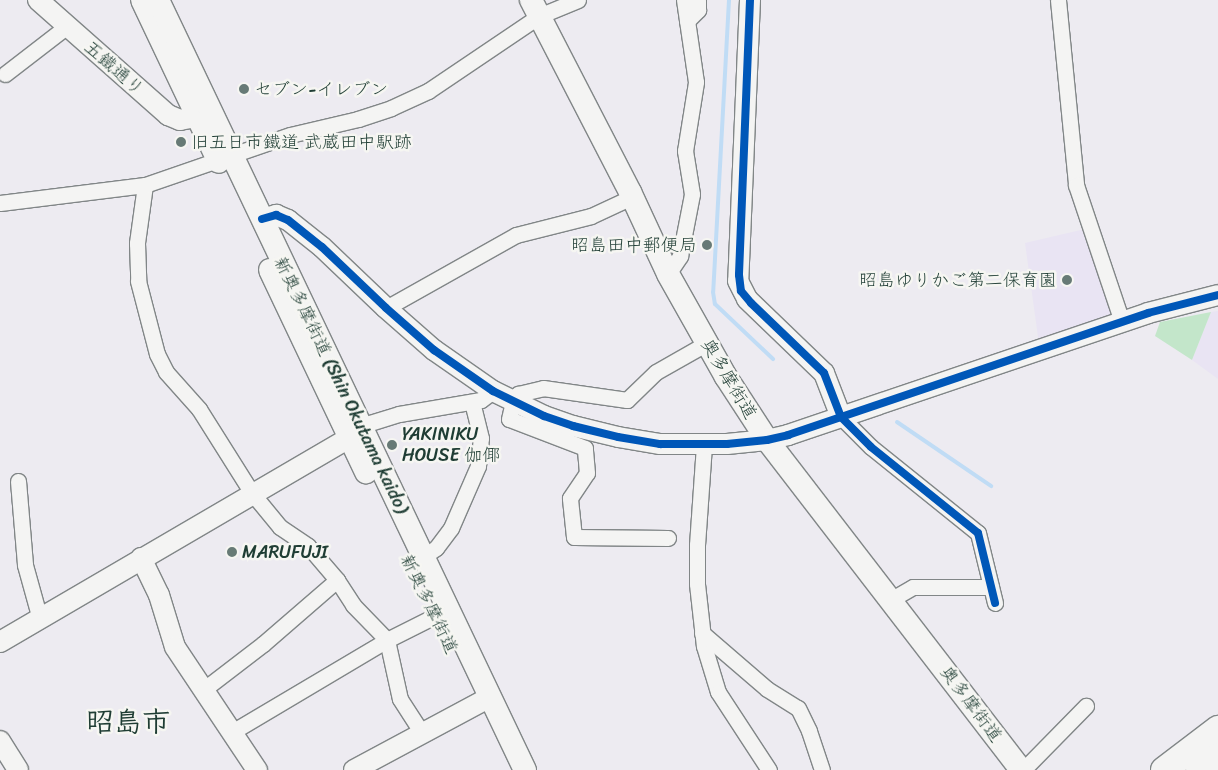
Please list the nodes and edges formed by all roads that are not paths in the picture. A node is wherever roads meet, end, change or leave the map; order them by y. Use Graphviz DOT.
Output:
graph roads {
  1 [pos="38,0"];
  2 [pos="142,0"];
  3 [pos="158,0"];
  4 [pos="578,0"];
  5 [pos="684,0"];
  6 [pos="698,0"];
  7 [pos="750,0"];
  8 [pos="1058,0"];
  9 [pos="535,8"];
  10 [pos="687,21"];
  11 [pos="67,26"];
  12 [pos="5,74"];
  13 [pos="196,117"];
  14 [pos="224,158"];
  15 [pos="145,184"];
  16 [pos="632,197"];
  17 [pos="0,203"];
  18 [pos="262,219"];
  19 [pos="668,274"];
  20 [pos="1218,295"];
  21 [pos="386,308"];
  22 [pos="1122,322"];
  23 [pos="707,343"];
  24 [pos="493,391"];
  25 [pos="513,401"];
  26 [pos="472,402"];
  27 [pos="841,417"];
  28 [pos="355,432"];
  29 [pos="767,440"];
  30 [pos="704,445"];
  31 [pos="18,481"];
  32 [pos="252,493"];
  33 [pos="668,538"];
  34 [pos="424,557"];
  35 [pos="141,558"];
  36 [pos="337,580"];
  37 [pos="991,587"];
  38 [pos="892,599"];
  39 [pos="995,603"];
  40 [pos="435,616"];
  41 [pos="40,619"];
  42 [pos="702,633"];
  43 [pos="387,640"];
  44 [pos="0,642"];
  45 [pos="204,690"];
  46 [pos="484,700"];
  47 [pos="1086,706"];
  48 [pos="1218,729"];
  49 [pos="232,732"];
  50 [pos="422,734"];
  51 [pos="1218,756"];
  52 [pos="257,770"];
  53 [pos="354,770"];
  54 [pos="509,770"];
  55 [pos="525,770"];
  56 [pos="769,770"];
  57 [pos="822,770"];
  58 [pos="1022,770"];
  59 [pos="1164,770"];
  60 [pos="1199,770"];
  1 -- 11 [label="street, 五鐵通り"];
  2 -- 13 [label="main road, 新奥多摩街道 (Shin Okutama kaido)"];
  3 -- 14 [label="main road, 新奥多摩街道 (Shin Okutama kaido)"];
  4 -- 9 [label="street"];
  5 -- 10 [label="street"];
  6 -- 10 [label="street"];
  7 -- 27 [label="street"];
  8 -- 22 [label="street"];
  9 -- 14 [label="street"];
  9 -- 16 [label="main road, 奥多摩街道"];
  10 -- 19 [label="street"];
  11 -- 12 [label="street"];
  11 -- 13 [label="street, 五鐵通り"];
  13 -- 14 [label="main road, 新奥多摩街道 (Shin Okutama kaido)"];
  14 -- 15 [label="street"];
  14 -- 18 [label="main road, 新奥多摩街道 (Shin Okutama kaido)"];
  14 -- 28 [label="main road, 新奥多摩街道 (Shin Okutama kaido)"];
  15 -- 17 [label="street"];
  15 -- 32 [label="street"];
  16 -- 19 [label="main road, 奥多摩街道"];
  16 -- 21 [label="street"];
  18 -- 21 [label="street"];
  18 -- 28 [label="main road, 新奥多摩街道 (Shin Okutama kaido)"];
  19 -- 23 [label="main road, 奥多摩街道"];
  20 -- 22 [label="street"];
  21 -- 24 [label="street"];
  22 -- 27 [label="street"];
  23 -- 25 [label="street"];
  23 -- 29 [label="main road, 奥多摩街道"];
  24 -- 25 [label="street"];
  24 -- 26 [label="street"];
  25 -- 30 [label="street"];
  25 -- 33 [label="street"];
  26 -- 28 [label="street"];
  26 -- 34 [label="street"];
  27 -- 29 [label="street"];
  27 -- 37 [label="street"];
  28 -- 32 [label="street"];
  28 -- 34 [label="main road, 新奥多摩街道 (Shin Okutama kaido)"];
  28 -- 40 [label="main road, 新奥多摩街道"];
  29 -- 30 [label="street"];
  29 -- 38 [label="main road, 奥多摩街道"];
  30 -- 42 [label="street"];
  31 -- 41 [label="street"];
  32 -- 35 [label="street"];
  32 -- 36 [label="street"];
  34 -- 46 [label="main road, 新奥多摩街道 (Shin Okutama kaido)"];
  35 -- 41 [label="street"];
  35 -- 45 [label="street"];
  36 -- 43 [label="street"];
  36 -- 45 [label="street"];
  37 -- 38 [label="street"];
  37 -- 39 [label="street"];
  38 -- 58 [label="main road, 奥多摩街道"];
  40 -- 43 [label="street"];
  40 -- 46 [label="main road, 新奥多摩街道"];
  41 -- 44 [label="street"];
  42 -- 56 [label="street"];
  42 -- 57 [label="street"];
  43 -- 49 [label="street"];
  43 -- 50 [label="street"];
  45 -- 49 [label="street"];
  46 -- 50 [label="street"];
  46 -- 54 [label="main road, 新奥多摩街道"];
  46 -- 55 [label="main road, 新奥多摩街道 (Shin Okutama kaido)"];
  47 -- 58 [label="street"];
  48 -- 59 [label="highway"];
  49 -- 52 [label="street"];
  50 -- 53 [label="street"];
  51 -- 60 [label="highway"];
}
